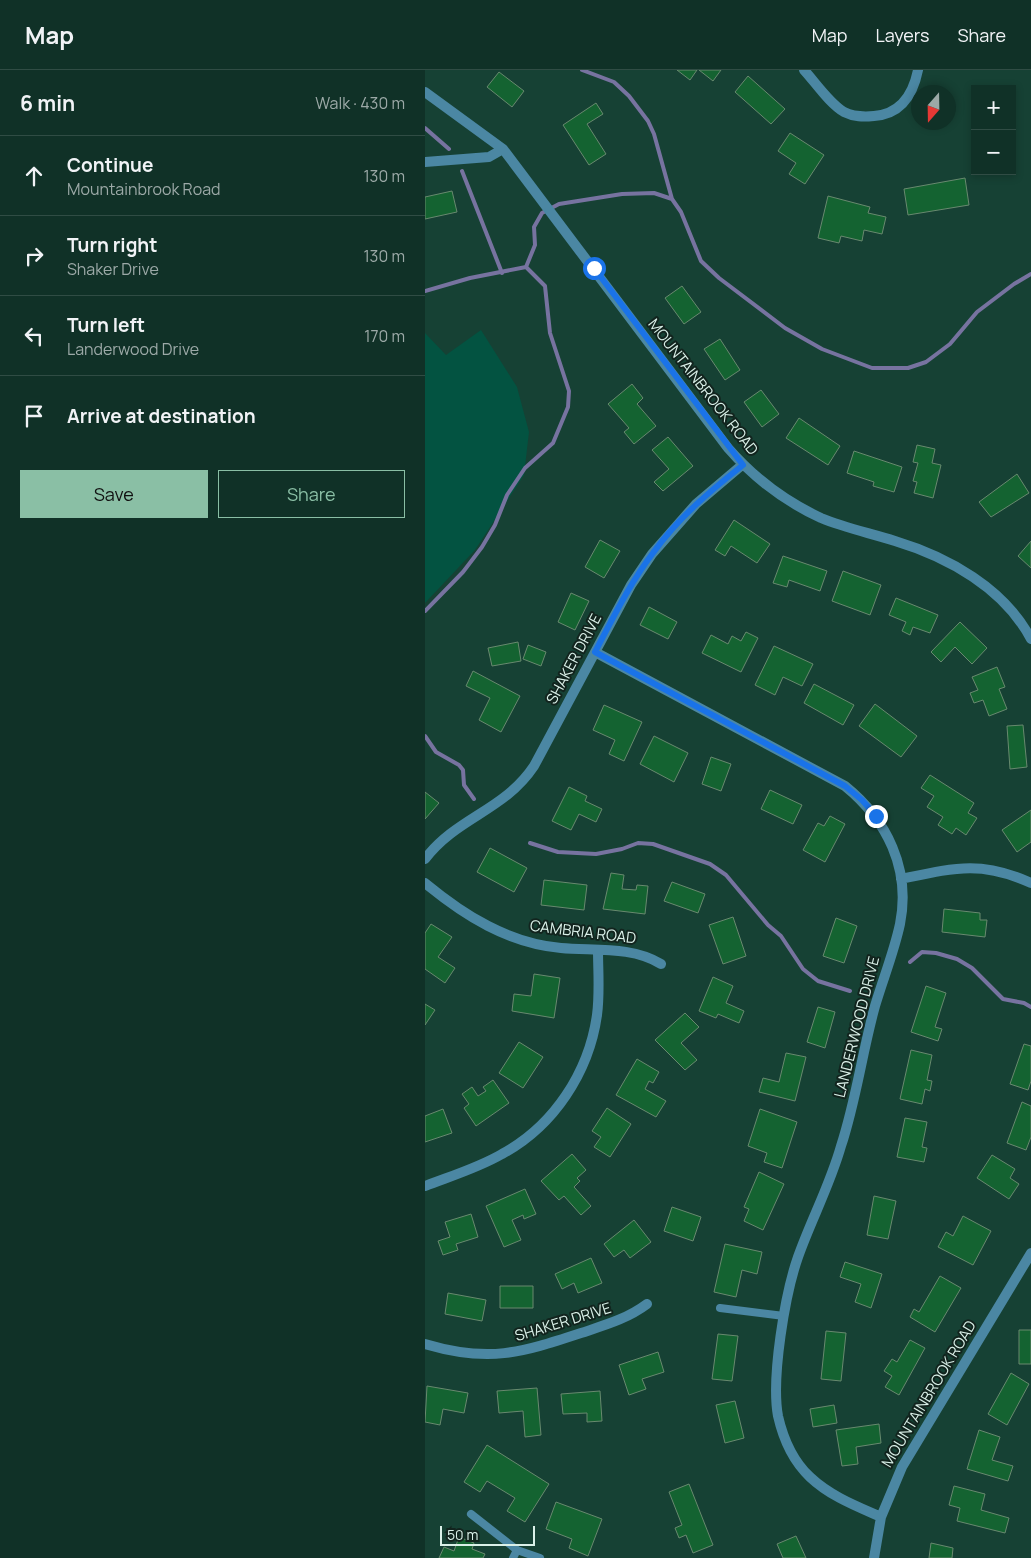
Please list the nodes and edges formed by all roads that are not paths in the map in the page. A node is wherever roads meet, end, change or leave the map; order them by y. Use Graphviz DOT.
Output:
graph roads {
  1 [pos="803,70"];
  2 [pos="918,70"];
  3 [pos="425,92"];
  4 [pos="503,149"];
  5 [pos="425,162"];
  6 [pos="743,465"];
  7 [pos="1031,639"];
  8 [pos="595,652"];
  9 [pos="425,859"];
  10 [pos="901,879"];
  11 [pos="425,883"];
  12 [pos="1031,883"];
  13 [pos="598,950"];
  14 [pos="661,964"];
  15 [pos="425,1186"];
  16 [pos="1031,1253"];
  17 [pos="1027,1269"];
  18 [pos="647,1304"];
  19 [pos="720,1308"];
  20 [pos="784,1316"];
  21 [pos="425,1344"];
  22 [pos="471,1514"];
  23 [pos="881,1517"];
  24 [pos="517,1550"];
  25 [pos="513,1558"];
  26 [pos="540,1558"];
  27 [pos="874,1558"];
  1 -- 2 [label="street"];
  3 -- 4 [label="street, MOUNTAINBROOK ROAD"];
  4 -- 5 [label="street"];
  4 -- 6 [label="street, MOUNTAINBROOK ROAD"];
  6 -- 7 [label="street, MOUNTAINBROOK ROAD"];
  6 -- 8 [label="street, SHAKER DRIVE"];
  8 -- 9 [label="street, SHAKER DRIVE"];
  8 -- 10 [label="street, LANDERWOOD DRIVE"];
  10 -- 12 [label="street"];
  10 -- 20 [label="street, LANDERWOOD DRIVE"];
  11 -- 13 [label="street, CAMBRIA ROAD"];
  13 -- 14 [label="street, CAMBRIA ROAD"];
  13 -- 15 [label="street"];
  16 -- 17 [label="street, MOUNTAINBROOK ROAD"];
  17 -- 23 [label="street, MOUNTAINBROOK ROAD"];
  18 -- 21 [label="street, SHAKER DRIVE"];
  19 -- 20 [label="lane"];
  20 -- 23 [label="street, LANDERWOOD DRIVE"];
  22 -- 24 [label="lane"];
  23 -- 27 [label="street, MOUNTAINBROOK ROAD"];
  24 -- 25 [label="lane"];
  24 -- 26 [label="lane"];
}
